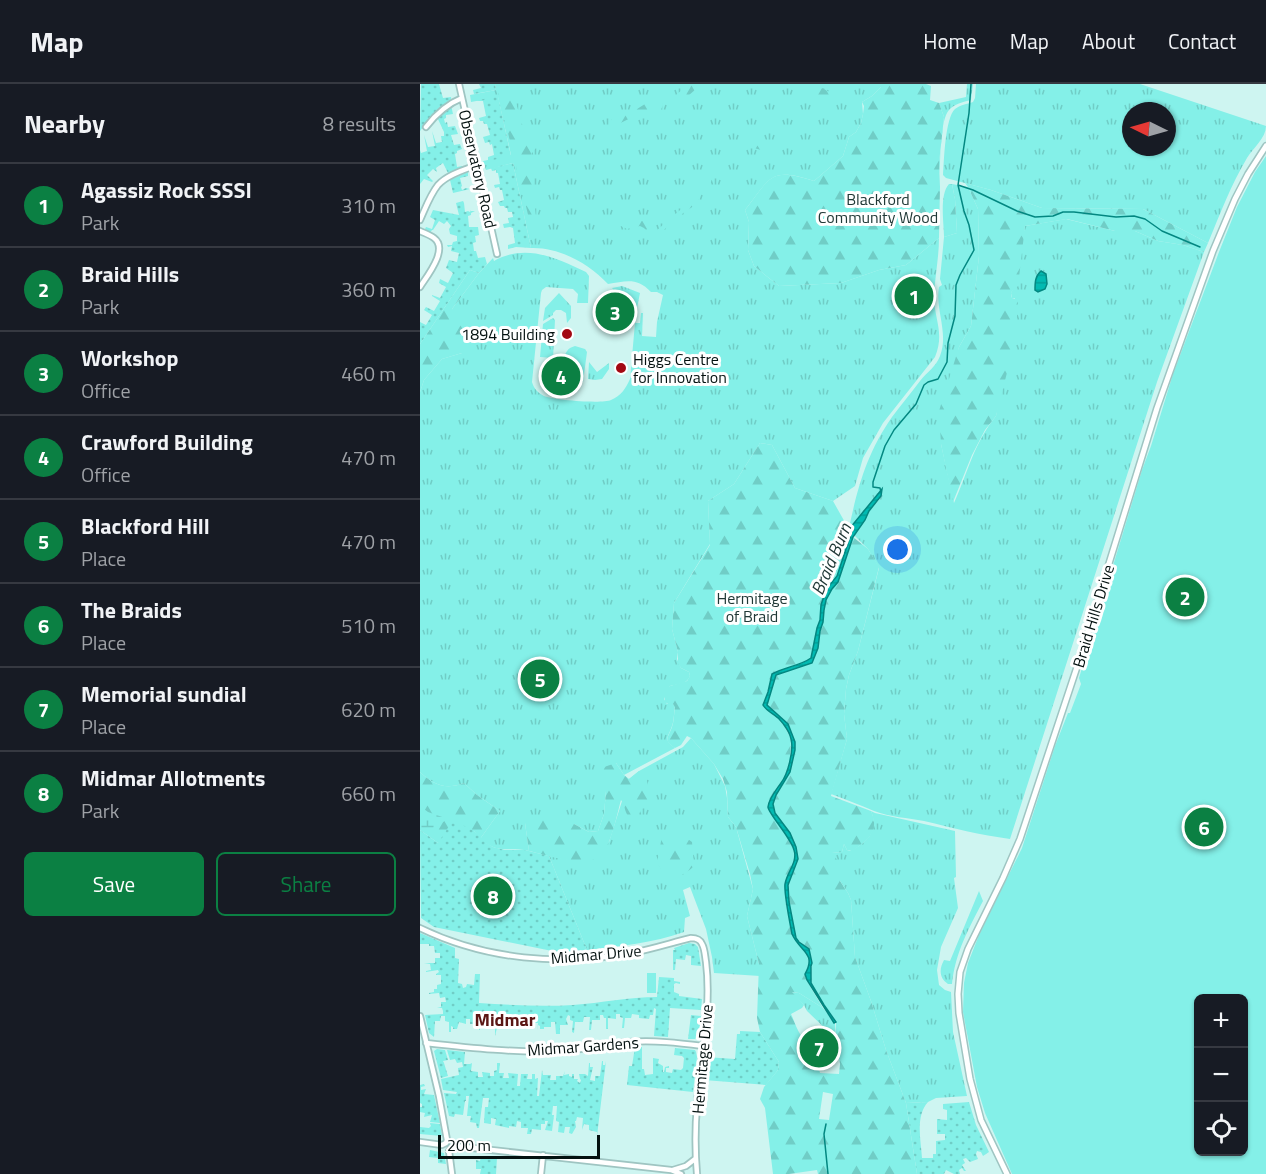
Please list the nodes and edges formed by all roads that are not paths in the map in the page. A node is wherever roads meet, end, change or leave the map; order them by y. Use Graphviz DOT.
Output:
graph roads {
  1 [pos="459,84"];
  2 [pos="462,98"];
  3 [pos="426,127"];
  4 [pos="1266,146"];
  5 [pos="477,165"];
  6 [pos="420,220"];
  7 [pos="420,231"];
  8 [pos="496,254"];
  9 [pos="420,287"];
  10 [pos="420,928"];
  11 [pos="702,944"];
  12 [pos="420,1016"];
  13 [pos="426,1043"];
  14 [pos="703,1046"];
  15 [pos="420,1142"];
  16 [pos="543,1155"];
  17 [pos="696,1159"];
  18 [pos="671,1170"];
  19 [pos="452,1174"];
  20 [pos="542,1174"];
  21 [pos="681,1174"];
  22 [pos="697,1174"];
  23 [pos="1007,1174"];
  1 -- 2 [label="street, Observatory Road"];
  2 -- 3 [label="street"];
  2 -- 5 [label="street, Observatory Road"];
  4 -- 23 [label="street, Braid Hills Drive"];
  5 -- 6 [label="street"];
  5 -- 8 [label="street, Observatory Road"];
  7 -- 9 [label="street"];
  10 -- 11 [label="street, Midmar Drive"];
  11 -- 14 [label="street, Hermitage Drive"];
  12 -- 13 [label="street"];
  13 -- 14 [label="street, Midmar Gardens"];
  13 -- 15 [label="street"];
  14 -- 17 [label="street, Hermitage Drive"];
  16 -- 18 [label="street"];
  16 -- 19 [label="street"];
  16 -- 20 [label="street"];
  17 -- 18 [label="street"];
  17 -- 22 [label="street, Hermitage Drive"];
  18 -- 21 [label="street"];
}
